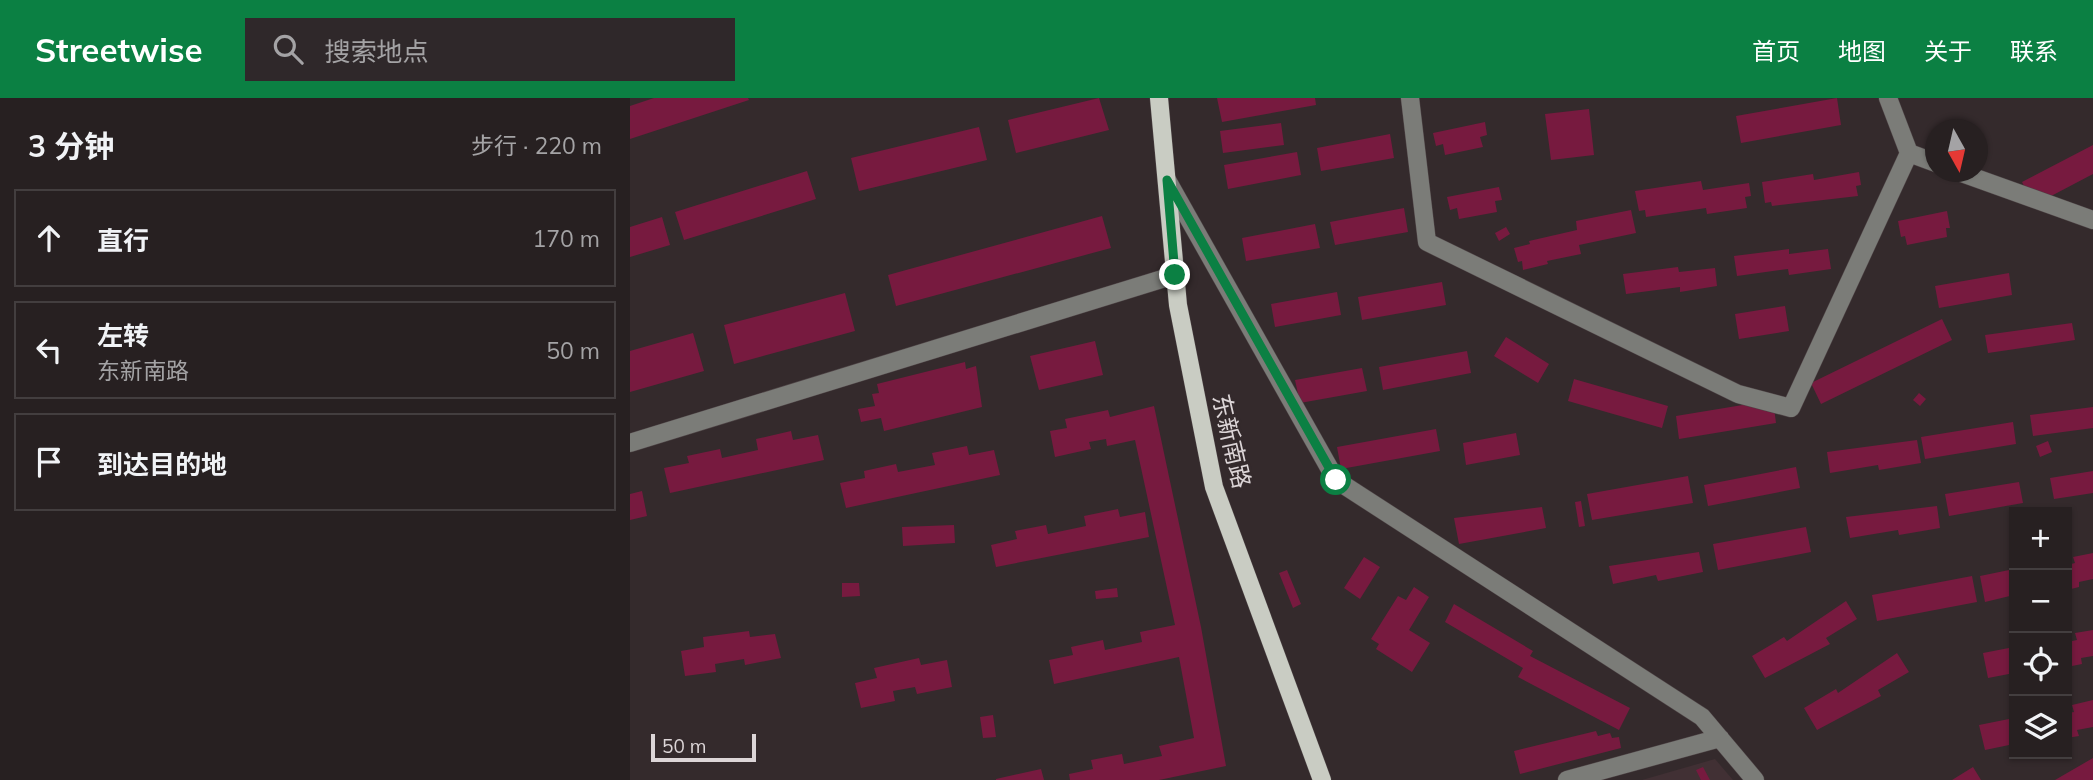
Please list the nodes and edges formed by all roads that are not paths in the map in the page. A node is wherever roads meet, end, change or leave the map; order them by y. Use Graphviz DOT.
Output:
graph roads {
  1 [pos="1159,98"];
  2 [pos="1410,98"];
  3 [pos="1888,98"];
  4 [pos="1909,153"];
  5 [pos="1925,159"];
  6 [pos="1167,180"];
  7 [pos="1987,182"];
  8 [pos="2093,220"];
  9 [pos="1175,275"];
  10 [pos="630,443"];
  11 [pos="1720,738"];
  12 [pos="1322,780"];
  13 [pos="1567,780"];
  14 [pos="1755,780"];
  1 -- 6 [label="main road, 东新南路"];
  2 -- 4 [label="street"];
  3 -- 4 [label="street"];
  4 -- 5 [label="street"];
  6 -- 9 [label="main road, 东新南路"];
  6 -- 11 [label="street"];
  7 -- 8 [label="street"];
  9 -- 10 [label="street"];
  9 -- 12 [label="main road, 东新南路"];
  11 -- 13 [label="street"];
  11 -- 14 [label="street"];
}
